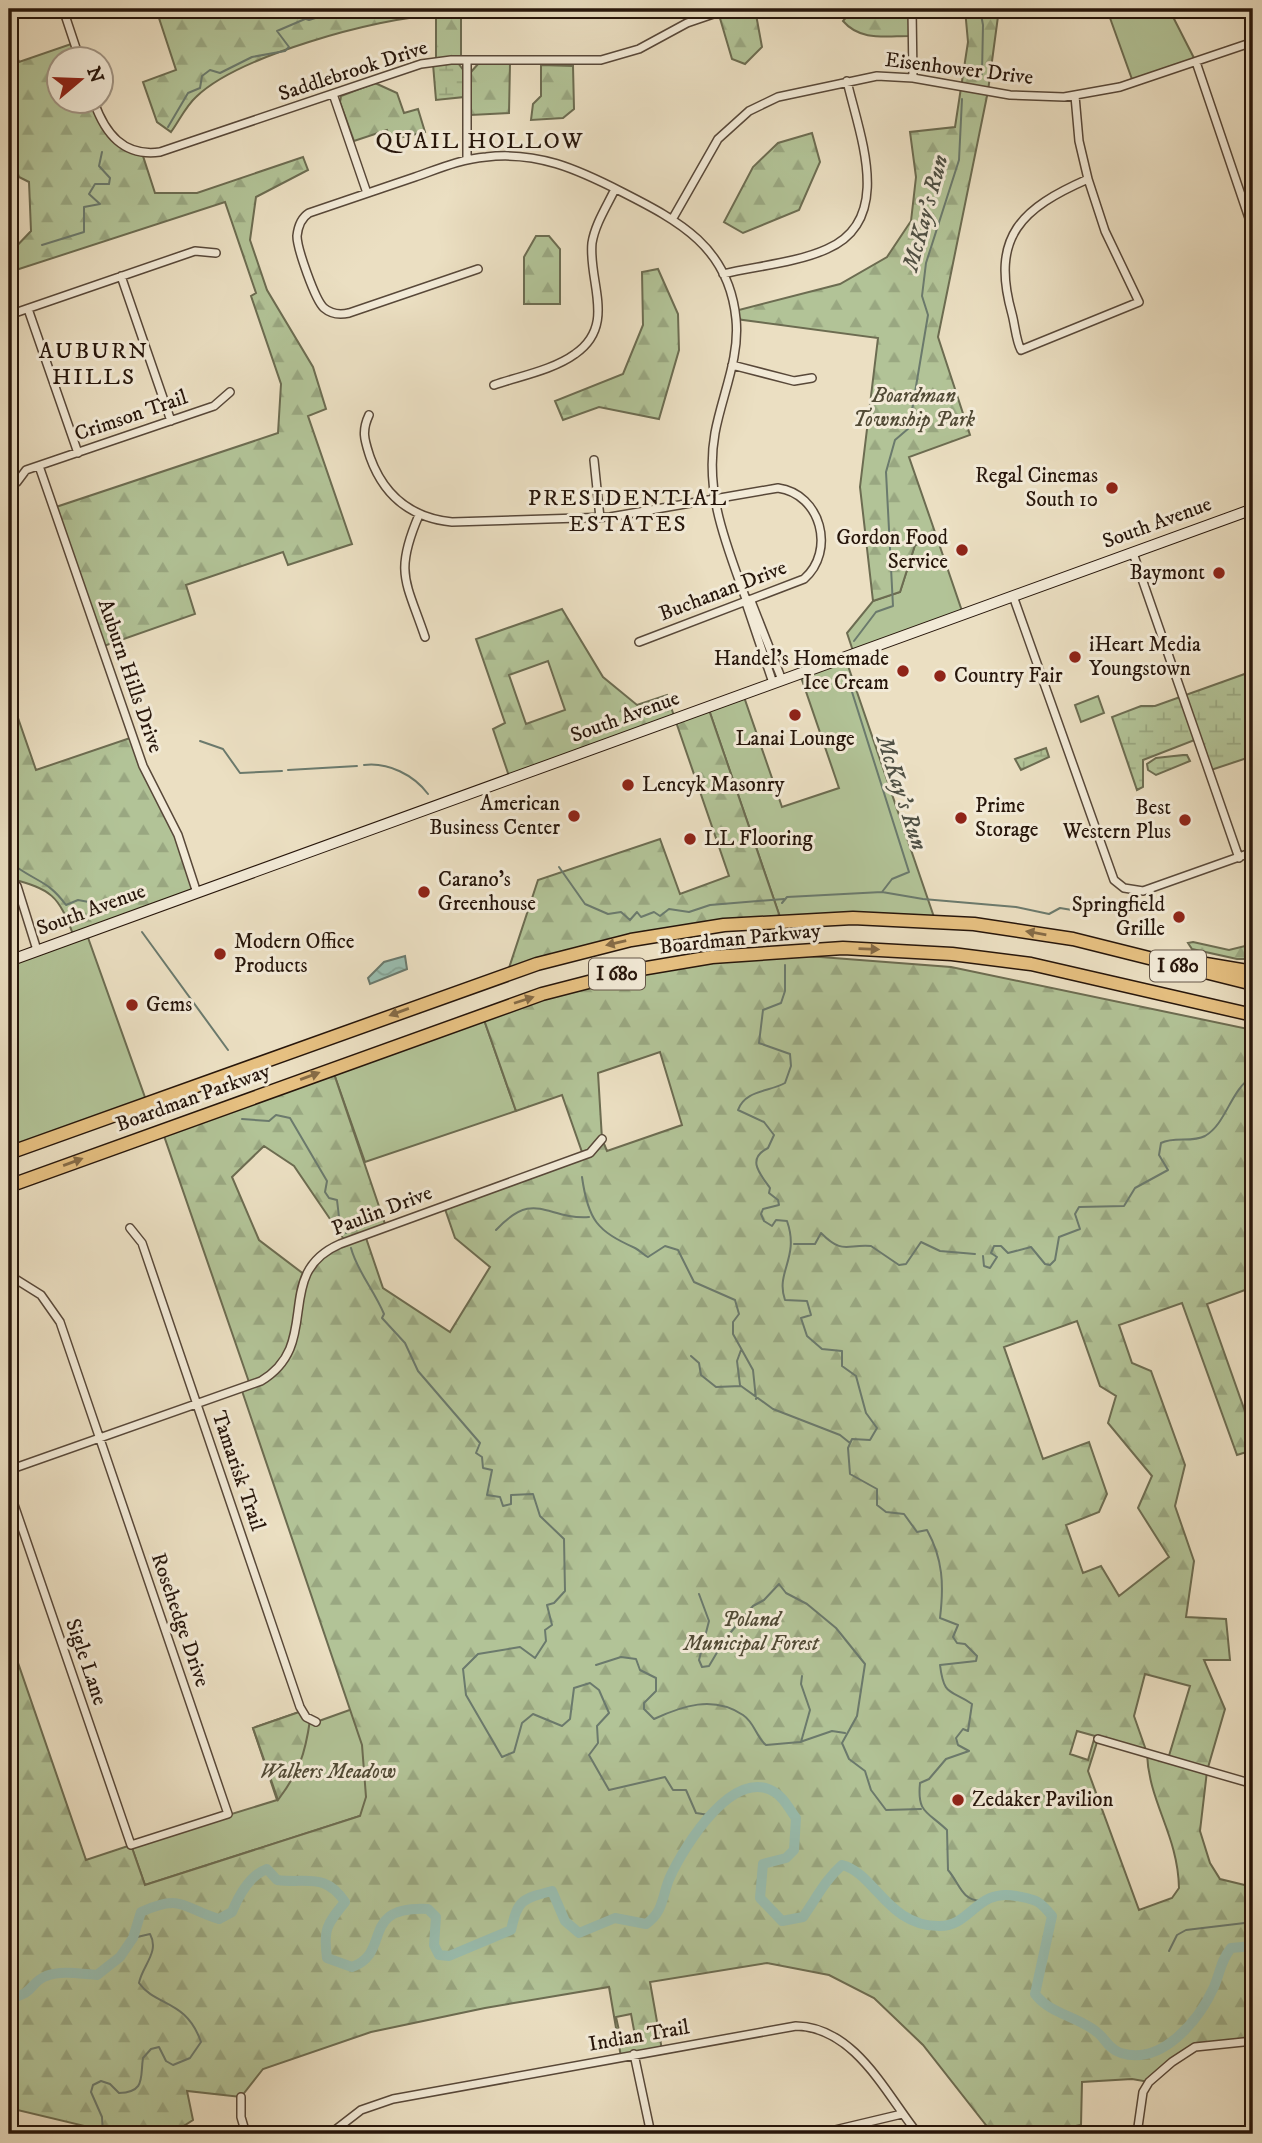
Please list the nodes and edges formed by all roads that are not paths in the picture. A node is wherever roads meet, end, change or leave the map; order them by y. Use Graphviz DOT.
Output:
graph roads {
  1 [pos="62,9"];
  2 [pos="728,9"];
  3 [pos="912,9"];
  4 [pos="1253,42"];
  5 [pos="75,46"];
  6 [pos="467,61"];
  7 [pos="1196,62"];
  8 [pos="913,78"];
  9 [pos="847,81"];
  10 [pos="333,94"];
  11 [pos="1075,96"];
  12 [pos="99,116"];
  13 [pos="467,160"];
  14 [pos="1087,179"];
  15 [pos="615,189"];
  16 [pos="367,193"];
  17 [pos="673,218"];
  18 [pos="1253,230"];
  19 [pos="215,253"];
  20 [pos="478,270"];
  21 [pos="723,274"];
  22 [pos="121,276"];
  23 [pos="28,309"];
  24 [pos="9,315"];
  25 [pos="732,365"];
  26 [pos="812,378"];
  27 [pos="494,385"];
  28 [pos="230,392"];
  29 [pos="369,415"];
  30 [pos="171,421"];
  31 [pos="78,453"];
  32 [pos="594,460"];
  33 [pos="39,466"];
  34 [pos="9,487"];
  35 [pos="713,499"];
  36 [pos="1253,509"];
  37 [pos="419,515"];
  38 [pos="600,518"];
  39 [pos="1133,553"];
  40 [pos="1013,597"];
  41 [pos="748,602"];
  42 [pos="425,637"];
  43 [pos="639,642"];
  44 [pos="777,682"];
  45 [pos="1253,852"];
  46 [pos="1238,858"];
  47 [pos="17,886"];
  48 [pos="197,893"];
  49 [pos="1103,946"];
  50 [pos="37,950"];
  51 [pos="9,961"];
  52 [pos="1253,972"];
  53 [pos="1253,984"];
  54 [pos="1253,1015"];
  55 [pos="602,1139"];
  56 [pos="9,1153"];
  57 [pos="9,1186"];
  58 [pos="130,1228"];
  59 [pos="9,1275"];
  60 [pos="197,1404"];
  61 [pos="100,1438"];
  62 [pos="9,1470"];
  63 [pos="9,1490"];
  64 [pos="316,1722"];
  65 [pos="1098,1739"];
  66 [pos="1253,1784"];
  67 [pos="131,1845"];
  68 [pos="1253,2041"];
  69 [pos="634,2054"];
  70 [pos="242,2096"];
  71 [pos="902,2114"];
  72 [pos="246,2134"];
  73 [pos="331,2134"];
  74 [pos="651,2134"];
  75 [pos="818,2134"];
  76 [pos="918,2134"];
  77 [pos="1137,2134"];
  1 -- 5 [label="street"];
  2 -- 6 [label="street, Saddlebrook Drive"];
  3 -- 8 [label="street"];
  4 -- 7 [label="street, Eisenhower Drive"];
  6 -- 10 [label="street, Saddlebrook Drive"];
  6 -- 13 [label="street"];
  7 -- 11 [label="street, Eisenhower Drive"];
  7 -- 18 [label="street"];
  8 -- 9 [label="street, Eisenhower Drive"];
  8 -- 11 [label="street, Eisenhower Drive"];
  9 -- 17 [label="street, Eisenhower Drive"];
  9 -- 21 [label="street"];
  10 -- 12 [label="street, Saddlebrook Drive"];
  10 -- 16 [label="street"];
  11 -- 14 [label="street"];
  13 -- 15 [label="street"];
  13 -- 16 [label="street"];
  14 -- 14 [label="street"];
  15 -- 17 [label="street"];
  15 -- 27 [label="street"];
  16 -- 20 [label="street"];
  17 -- 21 [label="street"];
  19 -- 22 [label="street"];
  21 -- 25 [label="street"];
  22 -- 23 [label="street"];
  22 -- 30 [label="street"];
  23 -- 24 [label="street"];
  23 -- 31 [label="street"];
  25 -- 26 [label="street"];
  25 -- 35 [label="street"];
  28 -- 30 [label="street, Crimson Trail"];
  29 -- 37 [label="street, Buchanan Drive"];
  30 -- 31 [label="street, Crimson Trail"];
  31 -- 33 [label="street, Crimson Trail"];
  32 -- 38 [label="street"];
  33 -- 34 [label="street, Crimson Trail"];
  33 -- 48 [label="street, Auburn Hills Drive"];
  35 -- 38 [label="street, Buchanan Drive"];
  35 -- 41 [label="street"];
  35 -- 41 [label="street, Buchanan Drive"];
  36 -- 39 [label="main road, South Avenue"];
  37 -- 38 [label="street, Buchanan Drive"];
  37 -- 42 [label="street"];
  39 -- 40 [label="main road, South Avenue"];
  39 -- 46 [label="street"];
  40 -- 44 [label="main road, South Avenue"];
  40 -- 46 [label="street"];
  41 -- 43 [label="street, Buchanan Drive"];
  41 -- 44 [label="street"];
  44 -- 48 [label="main road, South Avenue"];
  45 -- 46 [label="street"];
  47 -- 50 [label="street"];
  48 -- 50 [label="main road, South Avenue"];
  49 -- 52 [label="highway"];
  49 -- 53 [label="highway, Boardman Parkway / I 680"];
  49 -- 56 [label="highway, Boardman Parkway / I 680, one-way"];
  50 -- 51 [label="main road, South Avenue"];
  57 -- 54 [label="highway, Boardman Parkway / I 680, one-way"];
  55 -- 60 [label="street, Paulin Drive"];
  58 -- 60 [label="street, Tamarisk Trail"];
  59 -- 61 [label="street, Rosehedge Drive"];
  60 -- 61 [label="street, Paulin Drive"];
  60 -- 64 [label="street, Tamarisk Trail"];
  61 -- 62 [label="street, Paulin Drive"];
  61 -- 67 [label="street, Rosehedge Drive"];
  63 -- 67 [label="street, Sigle Lane"];
  65 -- 66 [label="street"];
  68 -- 77 [label="street"];
  69 -- 71 [label="street, Indian Trail"];
  69 -- 73 [label="street, Indian Trail"];
  69 -- 74 [label="street"];
  70 -- 72 [label="street"];
  71 -- 75 [label="street"];
  71 -- 76 [label="street, Indian Trail"];
}
